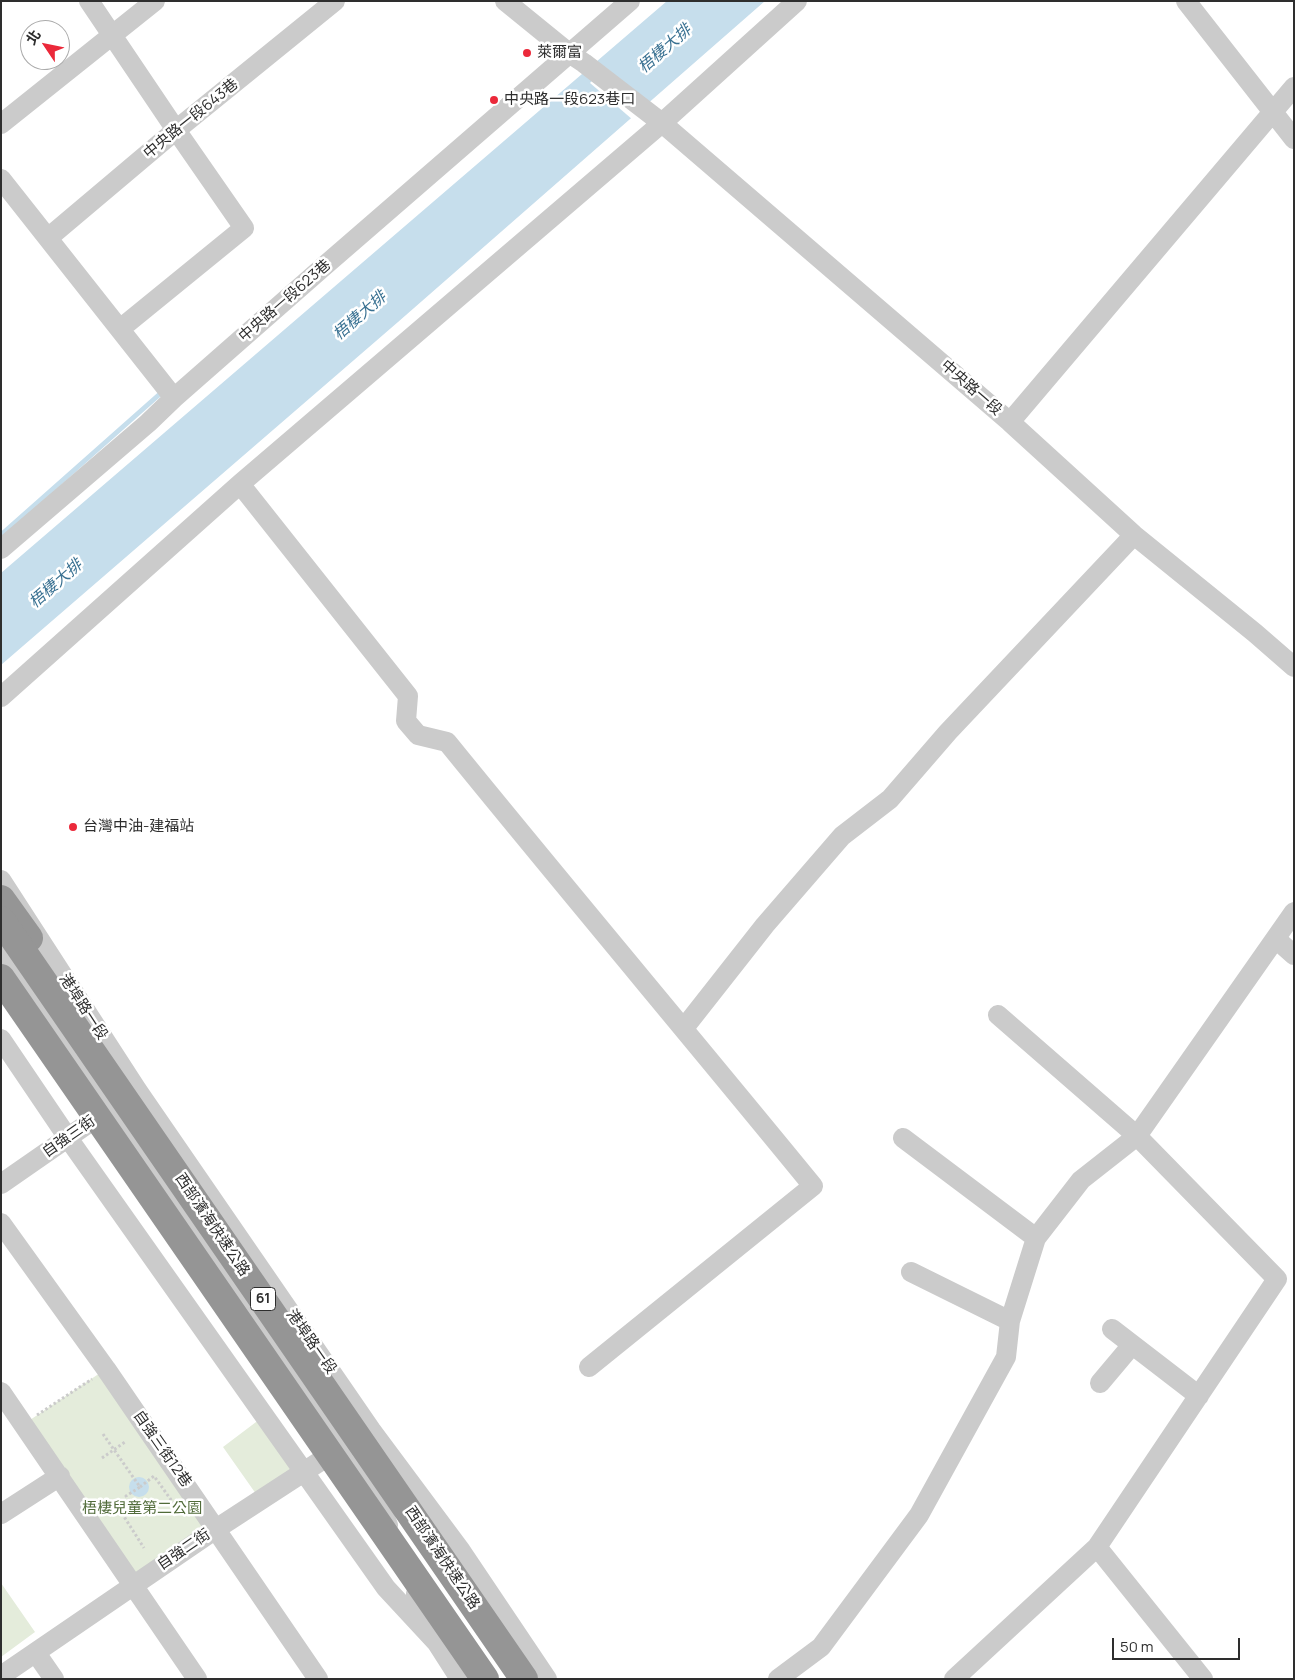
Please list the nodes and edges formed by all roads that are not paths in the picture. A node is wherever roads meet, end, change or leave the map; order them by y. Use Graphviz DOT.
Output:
graph roads {
  1 [pos="89,1"];
  2 [pos="155,1"];
  3 [pos="335,1"];
  4 [pos="506,1"];
  5 [pos="630,1"];
  6 [pos="797,1"];
  7 [pos="1186,1"];
  8 [pos="113,35"];
  9 [pos="576,58"];
  10 [pos="1294,88"];
  11 [pos="1273,113"];
  12 [pos="662,123"];
  13 [pos="1,124"];
  14 [pos="176,130"];
  15 [pos="1294,139"];
  16 [pos="1,179"];
  17 [pos="48,238"];
  18 [pos="120,329"];
  19 [pos="174,398"];
  20 [pos="1010,422"];
  21 [pos="240,484"];
  22 [pos="1134,535"];
  23 [pos="1,550"];
  24 [pos="1294,667"];
  25 [pos="1,697"];
  26 [pos="1,880"];
  27 [pos="1,899"];
  28 [pos="1294,912"];
  29 [pos="1,920"];
  30 [pos="1276,939"];
  31 [pos="1,947"];
  32 [pos="1294,955"];
  33 [pos="1,978"];
  34 [pos="1,1001"];
  35 [pos="998,1016"];
  36 [pos="684,1028"];
  37 [pos="1,1039"];
  38 [pos="99,1060"];
  39 [pos="75,1084"];
  40 [pos="137,1090"];
  41 [pos="112,1107"];
  42 [pos="1137,1136"];
  43 [pos="68,1138"];
  44 [pos="903,1138"];
  45 [pos="1,1184"];
  46 [pos="1,1222"];
  47 [pos="1036,1238"];
  48 [pos="912,1272"];
  49 [pos="1010,1320"];
  50 [pos="1112,1329"];
  51 [pos="1132,1345"];
  52 [pos="589,1367"];
  53 [pos="1100,1383"];
  54 [pos="1,1392"];
  55 [pos="1199,1396"];
  56 [pos="371,1430"];
  57 [pos="343,1446"];
  58 [pos="303,1472"];
  59 [pos="60,1476"];
  60 [pos="376,1494"];
  61 [pos="1,1514"];
  62 [pos="216,1529"];
  63 [pos="1097,1547"];
  64 [pos="133,1585"];
  65 [pos="494,1601"];
  66 [pos="436,1643"];
  67 [pos="36,1653"];
  68 [pos="1,1676"];
  69 [pos="54,1679"];
  70 [pos="197,1679"];
  71 [pos="318,1679"];
  72 [pos="460,1679"];
  73 [pos="485,1679"];
  74 [pos="524,1679"];
  75 [pos="548,1679"];
  76 [pos="778,1679"];
  77 [pos="954,1679"];
  78 [pos="1203,1679"];
  1 -- 8 [label="street"];
  2 -- 8 [label="street"];
  3 -- 14 [label="street, 中央路一段643巷"];
  4 -- 9 [label="street"];
  5 -- 9 [label="street, 中央路一段623巷"];
  6 -- 12 [label="street"];
  7 -- 11 [label="street"];
  8 -- 13 [label="street"];
  8 -- 14 [label="street"];
  9 -- 12 [label="street, 中央路一段"];
  9 -- 19 [label="street, 中央路一段623巷"];
  10 -- 11 [label="street"];
  11 -- 15 [label="street"];
  11 -- 20 [label="street"];
  12 -- 20 [label="street, 中央路一段"];
  12 -- 21 [label="street"];
  14 -- 17 [label="street, 中央路一段643巷"];
  14 -- 18 [label="street"];
  16 -- 17 [label="street"];
  17 -- 18 [label="street"];
  18 -- 19 [label="street"];
  19 -- 23 [label="street, 中央路一段623巷"];
  20 -- 22 [label="street, 中央路一段"];
  21 -- 25 [label="street"];
  21 -- 36 [label="street"];
  22 -- 24 [label="street, 中央路一段"];
  22 -- 36 [label="street"];
  26 -- 40 [label="street, 港埠路一段"];
  27 -- 38 [label="highway"];
  28 -- 30 [label="street"];
  29 -- 38 [label="highway, 西部濱海快速公路 / 61, bridge"];
  30 -- 32 [label="street"];
  30 -- 42 [label="street"];
  31 -- 41 [label="street, 港埠路一段"];
  33 -- 39 [label="highway, 61, bridge"];
  34 -- 39 [label="highway, bridge"];
  35 -- 42 [label="street"];
  36 -- 52 [label="street"];
  37 -- 43 [label="street, 港埠路一段"];
  38 -- 74 [label="highway, 西部濱海快速公路 / 61, bridge"];
  39 -- 73 [label="highway, 61, bridge"];
  40 -- 41 [label="street, 自強三街"];
  40 -- 56 [label="street, 港埠路一段"];
  41 -- 43 [label="street, 自強三街"];
  41 -- 57 [label="street, 港埠路一段"];
  42 -- 47 [label="street"];
  42 -- 55 [label="street"];
  43 -- 45 [label="street, 自強三街"];
  43 -- 58 [label="street, 港埠路一段"];
  44 -- 47 [label="street"];
  46 -- 62 [label="street, 自強三街12巷"];
  47 -- 49 [label="street"];
  48 -- 49 [label="street"];
  49 -- 76 [label="street"];
  50 -- 51 [label="street"];
  51 -- 53 [label="street"];
  51 -- 55 [label="street"];
  54 -- 59 [label="street"];
  55 -- 63 [label="street"];
  56 -- 57 [label="street, 自強二街"];
  56 -- 65 [label="street, 港埠路一段"];
  57 -- 58 [label="street, 自強二街"];
  57 -- 60 [label="street, 港埠路一段"];
  58 -- 62 [label="street, 自強二街"];
  58 -- 66 [label="street, 港埠路一段"];
  59 -- 61 [label="street"];
  59 -- 64 [label="street"];
  60 -- 65 [label="street, 港埠路一段"];
  60 -- 66 [label="street, 港埠路一段"];
  62 -- 64 [label="street, 自強二街"];
  62 -- 71 [label="street, 自強三街12巷"];
  63 -- 77 [label="street"];
  63 -- 78 [label="street"];
  64 -- 67 [label="street, 自強二街"];
  64 -- 70 [label="street"];
  65 -- 75 [label="street, 港埠路一段"];
  66 -- 72 [label="street, 港埠路一段"];
  67 -- 68 [label="street, 自強二街"];
  67 -- 69 [label="street"];
}
